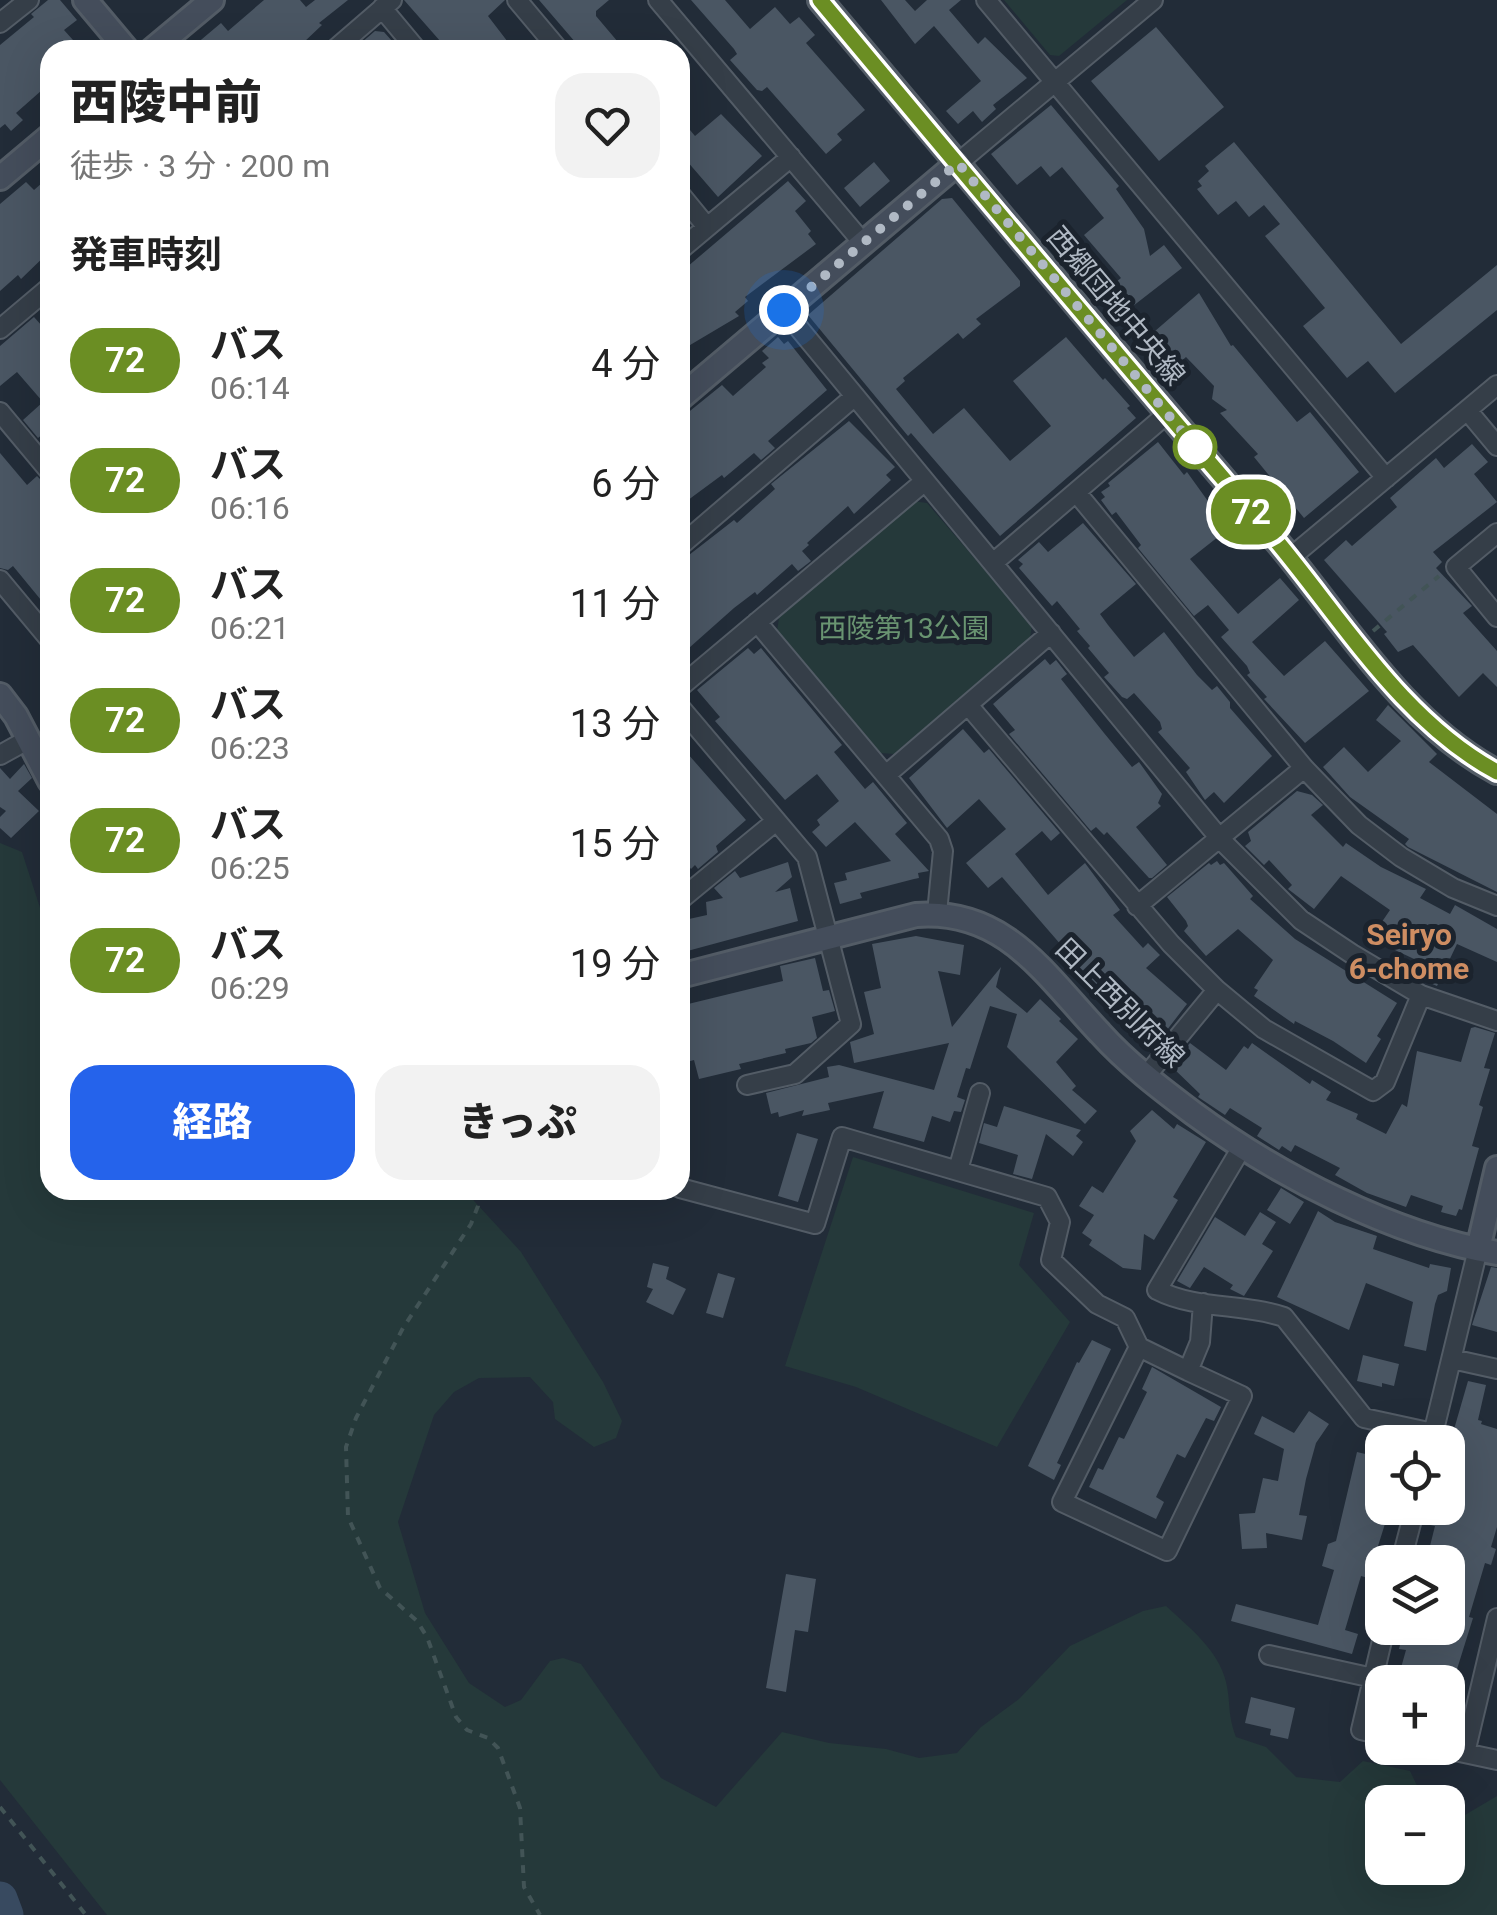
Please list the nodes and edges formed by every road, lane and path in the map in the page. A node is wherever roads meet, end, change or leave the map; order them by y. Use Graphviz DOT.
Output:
graph roads {
  1 [pos="29,0"];
  2 [pos="85,0"];
  3 [pos="212,0"];
  4 [pos="517,0"];
  5 [pos="658,0"];
  6 [pos="820,0"];
  7 [pos="986,0"];
  8 [pos="1153,0"];
  9 [pos="387,4"];
  10 [pos="0,23"];
  11 [pos="119,40"];
  12 [pos="164,40"];
  13 [pos="346,40"];
  14 [pos="411,40"];
  15 [pos="551,40"];
  16 [pos="1055,82"];
  17 [pos="40,144"];
  18 [pos="790,157"];
  19 [pos="958,163"];
  20 [pos="0,178"];
  21 [pos="690,206"];
  22 [pos="708,227"];
  23 [pos="690,242"];
  24 [pos="864,243"];
  25 [pos="40,300"];
  26 [pos="784,310"];
  27 [pos="0,329"];
  28 [pos="1497,385"];
  29 [pos="690,390"];
  30 [pos="855,396"];
  31 [pos="1467,410"];
  32 [pos="0,412"];
  33 [pos="1167,414"];
  34 [pos="1497,446"];
  35 [pos="40,460"];
  36 [pos="1386,478"];
  37 [pos="925,481"];
  38 [pos="1076,492"];
  39 [pos="1497,533"];
  40 [pos="690,537"];
  41 [pos="1290,558"];
  42 [pos="993,564"];
  43 [pos="1456,567"];
  44 [pos="0,580"];
  45 [pos="1497,617"];
  46 [pos="756,622"];
  47 [pos="40,628"];
  48 [pos="1051,634"];
  49 [pos="1359,643"];
  50 [pos="690,678"];
  51 [pos="0,695"];
  52 [pos="968,705"];
  53 [pos="690,718"];
  54 [pos="29,739"];
  55 [pos="0,755"];
  56 [pos="40,761"];
  57 [pos="1304,768"];
  58 [pos="1497,772"];
  59 [pos="886,775"];
  60 [pos="776,821"];
  61 [pos="1220,838"];
  62 [pos="690,886"];
  63 [pos="1138,906"];
  64 [pos="1497,906"];
  65 [pos="937,913"];
  66 [pos="828,937"];
  67 [pos="690,973"];
  68 [pos="1217,990"];
  69 [pos="1421,996"];
  70 [pos="1497,1021"];
  71 [pos="1146,1076"];
  72 [pos="747,1085"];
  73 [pos="980,1093"];
  74 [pos="1242,1147"];
  75 [pos="1497,1168"];
  76 [pos="958,1170"];
  77 [pos="690,1191"];
  78 [pos="477,1200"];
  79 [pos="1487,1251"];
  80 [pos="1203,1303"];
  81 [pos="1139,1347"];
  82 [pos="1452,1359"];
  83 [pos="1497,1369"];
  84 [pos="1188,1371"];
  85 [pos="1388,1425"];
  86 [pos="1435,1425"];
  87 [pos="1497,1618"];
  88 [pos="1269,1654"];
  89 [pos="1365,1676"];
  90 [pos="1465,1753"];
  91 [pos="1497,1760"];
  92 [pos="0,1807"];
  93 [pos="86,1915"];
  94 [pos="540,1915"];
  1 -- 10 [label="street"];
  2 -- 11 [label="street"];
  3 -- 12 [label="street"];
  4 -- 15 [label="street"];
  5 -- 18 [label="street"];
  6 -- 19 [label="street, 西郷団地中央線"];
  7 -- 16 [label="street"];
  8 -- 16 [label="street"];
  9 -- 13 [label="street"];
  9 -- 14 [label="street"];
  16 -- 19 [label="street"];
  16 -- 36 [label="street"];
  17 -- 20 [label="street"];
  18 -- 22 [label="street"];
  18 -- 24 [label="street"];
  19 -- 24 [label="street"];
  19 -- 33 [label="street, 西郷団地中央線"];
  21 -- 22 [label="street"];
  22 -- 23 [label="street"];
  24 -- 26 [label="street"];
  25 -- 27 [label="street"];
  26 -- 29 [label="street"];
  26 -- 30 [label="street"];
  28 -- 31 [label="street"];
  30 -- 37 [label="street"];
  30 -- 40 [label="street"];
  31 -- 34 [label="street"];
  31 -- 36 [label="street"];
  32 -- 35 [label="street"];
  33 -- 38 [label="street"];
  33 -- 41 [label="street, 西郷団地中央線"];
  36 -- 41 [label="street"];
  37 -- 42 [label="street"];
  37 -- 46 [label="street"];
  38 -- 42 [label="street"];
  38 -- 57 [label="street"];
  39 -- 43 [label="street"];
  41 -- 49 [label="street, 西郷団地中央線"];
  42 -- 48 [label="street"];
  43 -- 45 [label="street"];
  43 -- 49 [label="path"];
  44 -- 47 [label="street"];
  46 -- 50 [label="street"];
  46 -- 59 [label="street"];
  48 -- 52 [label="street"];
  48 -- 61 [label="street"];
  49 -- 58 [label="street, 西郷団地中央線"];
  51 -- 54 [label="street"];
  52 -- 59 [label="street"];
  52 -- 63 [label="street"];
  53 -- 60 [label="street"];
  54 -- 55 [label="street"];
  54 -- 56 [label="street"];
  57 -- 61 [label="street"];
  57 -- 64 [label="street"];
  59 -- 65 [label="street"];
  60 -- 62 [label="street"];
  60 -- 66 [label="street"];
  61 -- 63 [label="street"];
  61 -- 69 [label="street"];
  63 -- 68 [label="street"];
  65 -- 66 [label="street, 田上西別府線"];
  65 -- 71 [label="street, 田上西別府線"];
  66 -- 67 [label="street, 田上西別府線"];
  66 -- 72 [label="street"];
  68 -- 69 [label="street"];
  68 -- 71 [label="street"];
  69 -- 70 [label="street"];
  71 -- 74 [label="street, 田上西別府線"];
  73 -- 76 [label="street"];
  74 -- 79 [label="street, 田上西別府線"];
  74 -- 80 [label="street"];
  75 -- 79 [label="street"];
  76 -- 77 [label="street"];
  76 -- 81 [label="street"];
  78 -- 94 [label="path"];
  79 -- 82 [label="street"];
  80 -- 84 [label="street"];
  80 -- 85 [label="street"];
  81 -- 84 [label="street"];
  81 -- 84 [label="street"];
  82 -- 83 [label="street"];
  82 -- 86 [label="street"];
  87 -- 90 [label="street"];
  88 -- 89 [label="street"];
  90 -- 91 [label="street"];
  92 -- 93 [label="path"];
}
